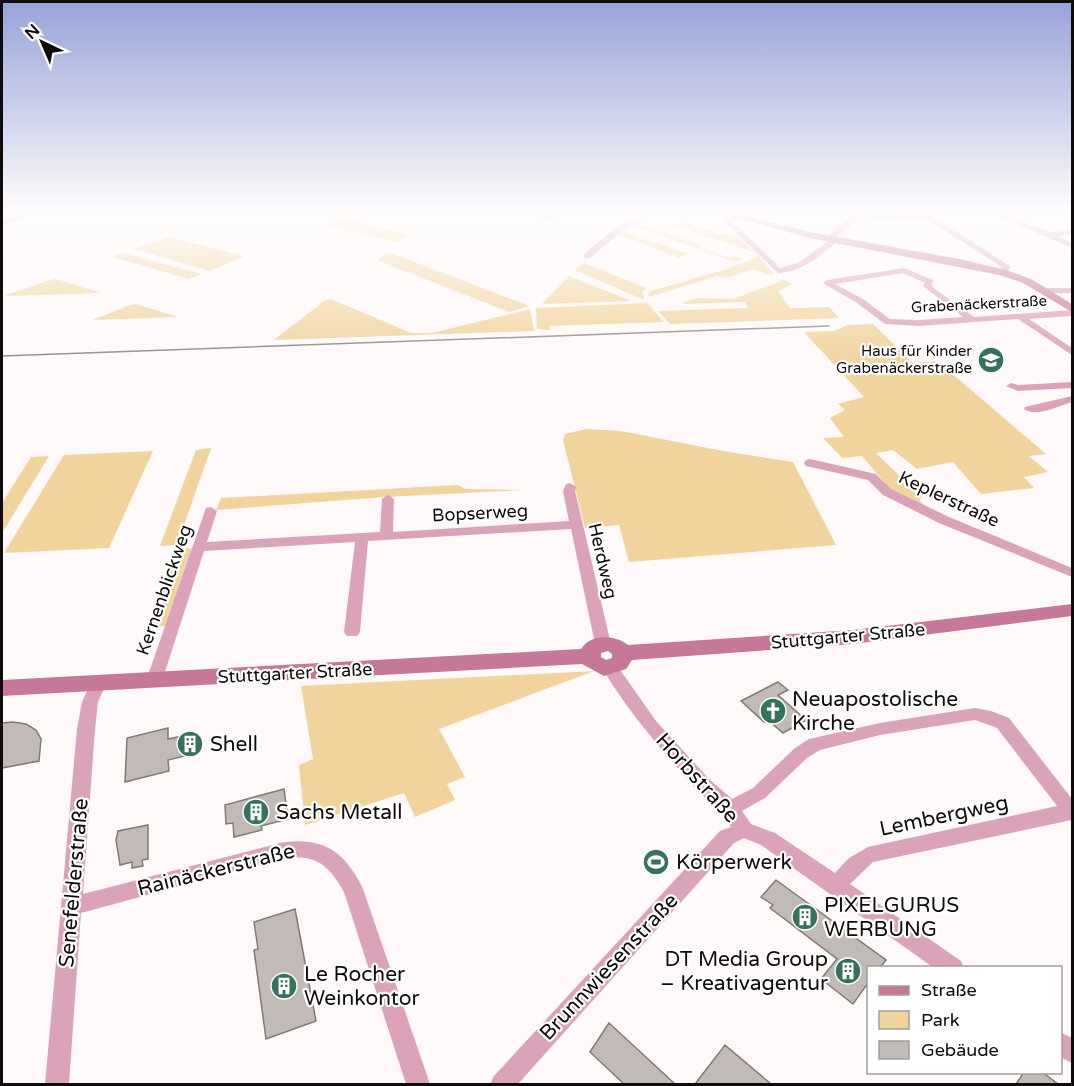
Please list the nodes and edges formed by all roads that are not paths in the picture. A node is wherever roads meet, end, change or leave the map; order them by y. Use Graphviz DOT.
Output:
graph roads {
  1 [pos="771,265"];
  2 [pos="800,265"];
  3 [pos="969,265"];
  4 [pos="1003,265"];
  5 [pos="1002,272"];
  6 [pos="1045,291"];
  7 [pos="1072,291"];
  8 [pos="1072,311"];
  9 [pos="1021,317"];
  10 [pos="970,318"];
  11 [pos="1072,352"];
  12 [pos="1072,385"];
  13 [pos="1011,386"];
  14 [pos="1072,399"];
  15 [pos="1029,409"];
  16 [pos="810,463"];
  17 [pos="570,487"];
  18 [pos="388,499"];
  19 [pos="211,511"];
  20 [pos="576,525"];
  21 [pos="386,536"];
  22 [pos="362,537"];
  23 [pos="200,547"];
  24 [pos="1072,573"];
  25 [pos="1072,610"];
  26 [pos="352,632"];
  27 [pos="596,650"];
  28 [pos="616,660"];
  29 [pos="154,681"];
  30 [pos="98,684"];
  31 [pos="2,688"];
  32 [pos="730,809"];
  33 [pos="1072,812"];
  34 [pos="744,830"];
  35 [pos="837,885"];
  36 [pos="73,906"];
  37 [pos="951,966"];
  38 [pos="57,1084"];
  39 [pos="418,1084"];
  40 [pos="502,1084"];
  1 -- 2 [label="street"];
  3 -- 5 [label="main road"];
  4 -- 5 [label="street"];
  5 -- 6 [label="main road"];
  6 -- 7 [label="street"];
  6 -- 8 [label="main road"];
  8 -- 9 [label="street, Grabenäckerstraße"];
  9 -- 10 [label="street, Grabenäckerstraße"];
  9 -- 11 [label="street"];
  10 -- 10 [label="street, Grabenäckerstraße"];
  12 -- 13 [label="street"];
  14 -- 15 [label="street"];
  16 -- 24 [label="street, Keplerstraße"];
  17 -- 20 [label="street, Herdweg"];
  18 -- 21 [label="street"];
  19 -- 23 [label="street, Kernenblickweg"];
  20 -- 21 [label="street, Bopserweg"];
  20 -- 27 [label="street, Herdweg"];
  21 -- 22 [label="street, Bopserweg"];
  22 -- 23 [label="street, Bopserweg"];
  22 -- 26 [label="street"];
  23 -- 29 [label="street, Kernenblickweg"];
  25 -- 28 [label="main road, Stuttgarter Straße"];
  27 -- 28 [label="main road"];
  27 -- 29 [label="main road, Stuttgarter Straße"];
  28 -- 32 [label="street, Horbstraße"];
  29 -- 30 [label="main road, Stuttgarter Straße"];
  30 -- 31 [label="main road, Stuttgarter Straße"];
  30 -- 36 [label="street, Senefelderstraße"];
  32 -- 33 [label="street"];
  32 -- 34 [label="street, Horbstraße"];
  33 -- 35 [label="street, Lembergweg"];
  34 -- 35 [label="street, Horbstraße"];
  34 -- 40 [label="street, Brunnwiesenstraße"];
  35 -- 37 [label="street, Horbstraße"];
  36 -- 38 [label="street, Senefelderstraße"];
  36 -- 39 [label="street, Rainäckerstraße"];
}
